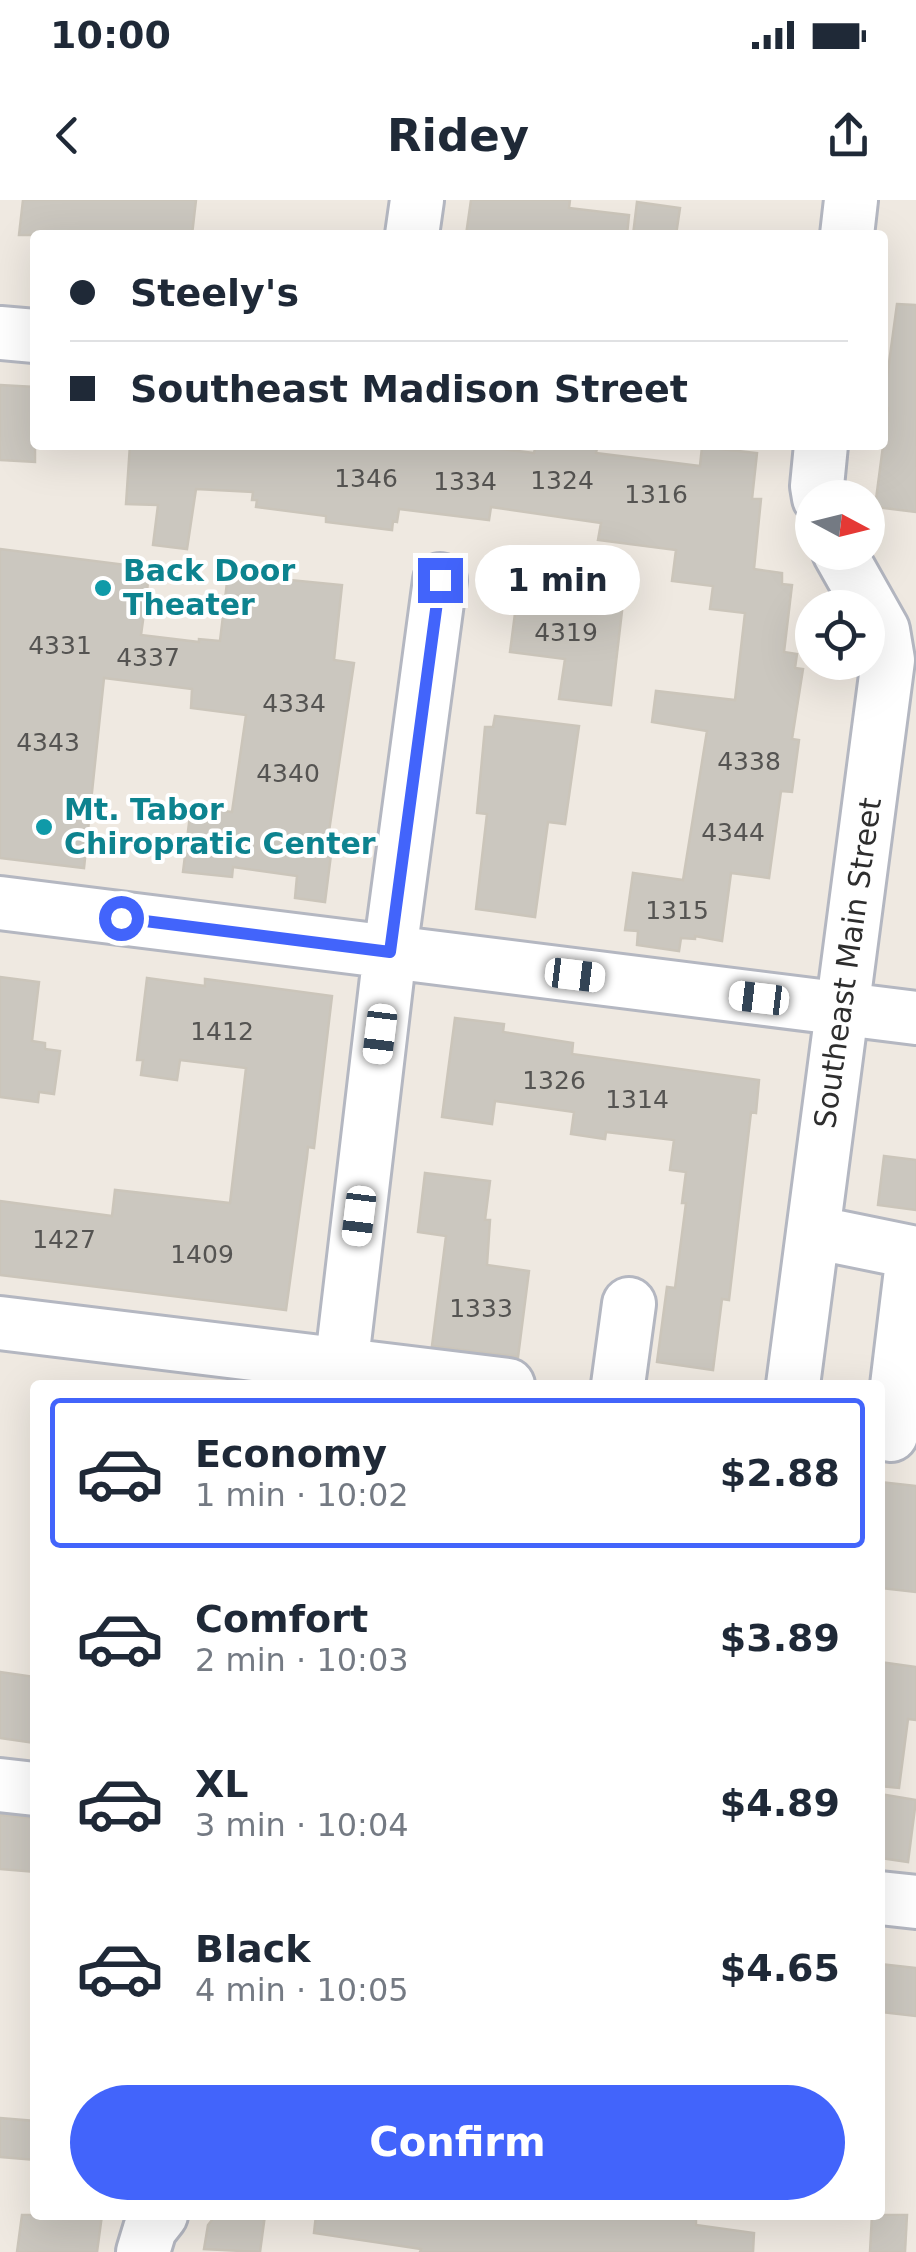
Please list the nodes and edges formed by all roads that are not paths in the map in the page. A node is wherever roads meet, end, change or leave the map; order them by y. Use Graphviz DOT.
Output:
graph roads {
  1 [pos="416,200"];
  2 [pos="851,200"];
  3 [pos="413,230"];
  4 [pos="848,230"];
  5 [pos="0,333"];
  6 [pos="30,336"];
  7 [pos="820,450"];
  8 [pos="817,480"];
  9 [pos="849,570"];
  10 [pos="440,580"];
  11 [pos="0,903"];
  12 [pos="390,952"];
  13 [pos="841,1008"];
  14 [pos="916,1018"];
  15 [pos="812,1232"];
  16 [pos="916,1253"];
  17 [pos="916,1268"];
  18 [pos="628,1304"];
  19 [pos="0,1322"];
  20 [pos="340,1374"];
  21 [pos="432,1380"];
  22 [pos="619,1380"];
  23 [pos="794,1380"];
  24 [pos="896,1436"];
  25 [pos="0,1785"];
  26 [pos="30,1788"];
  27 [pos="885,1899"];
  28 [pos="916,1902"];
  29 [pos="157,2220"];
  30 [pos="143,2252"];
  1 -- 3 [label="street"];
  2 -- 4 [label="street"];
  5 -- 6 [label="street"];
  7 -- 8 [label="street"];
  9 -- 13 [label="street, Southeast Main Street"];
  10 -- 12 [label="street"];
  11 -- 12 [label="street"];
  12 -- 13 [label="street"];
  12 -- 20 [label="street"];
  13 -- 14 [label="street"];
  13 -- 15 [label="street, Southeast Main Street"];
  15 -- 16 [label="street"];
  15 -- 23 [label="street, Southeast Main Street"];
  17 -- 24 [label="street"];
  18 -- 22 [label="street"];
  19 -- 20 [label="street"];
  20 -- 21 [label="street"];
  25 -- 26 [label="street"];
  27 -- 28 [label="street"];
  29 -- 30 [label="street"];
}
